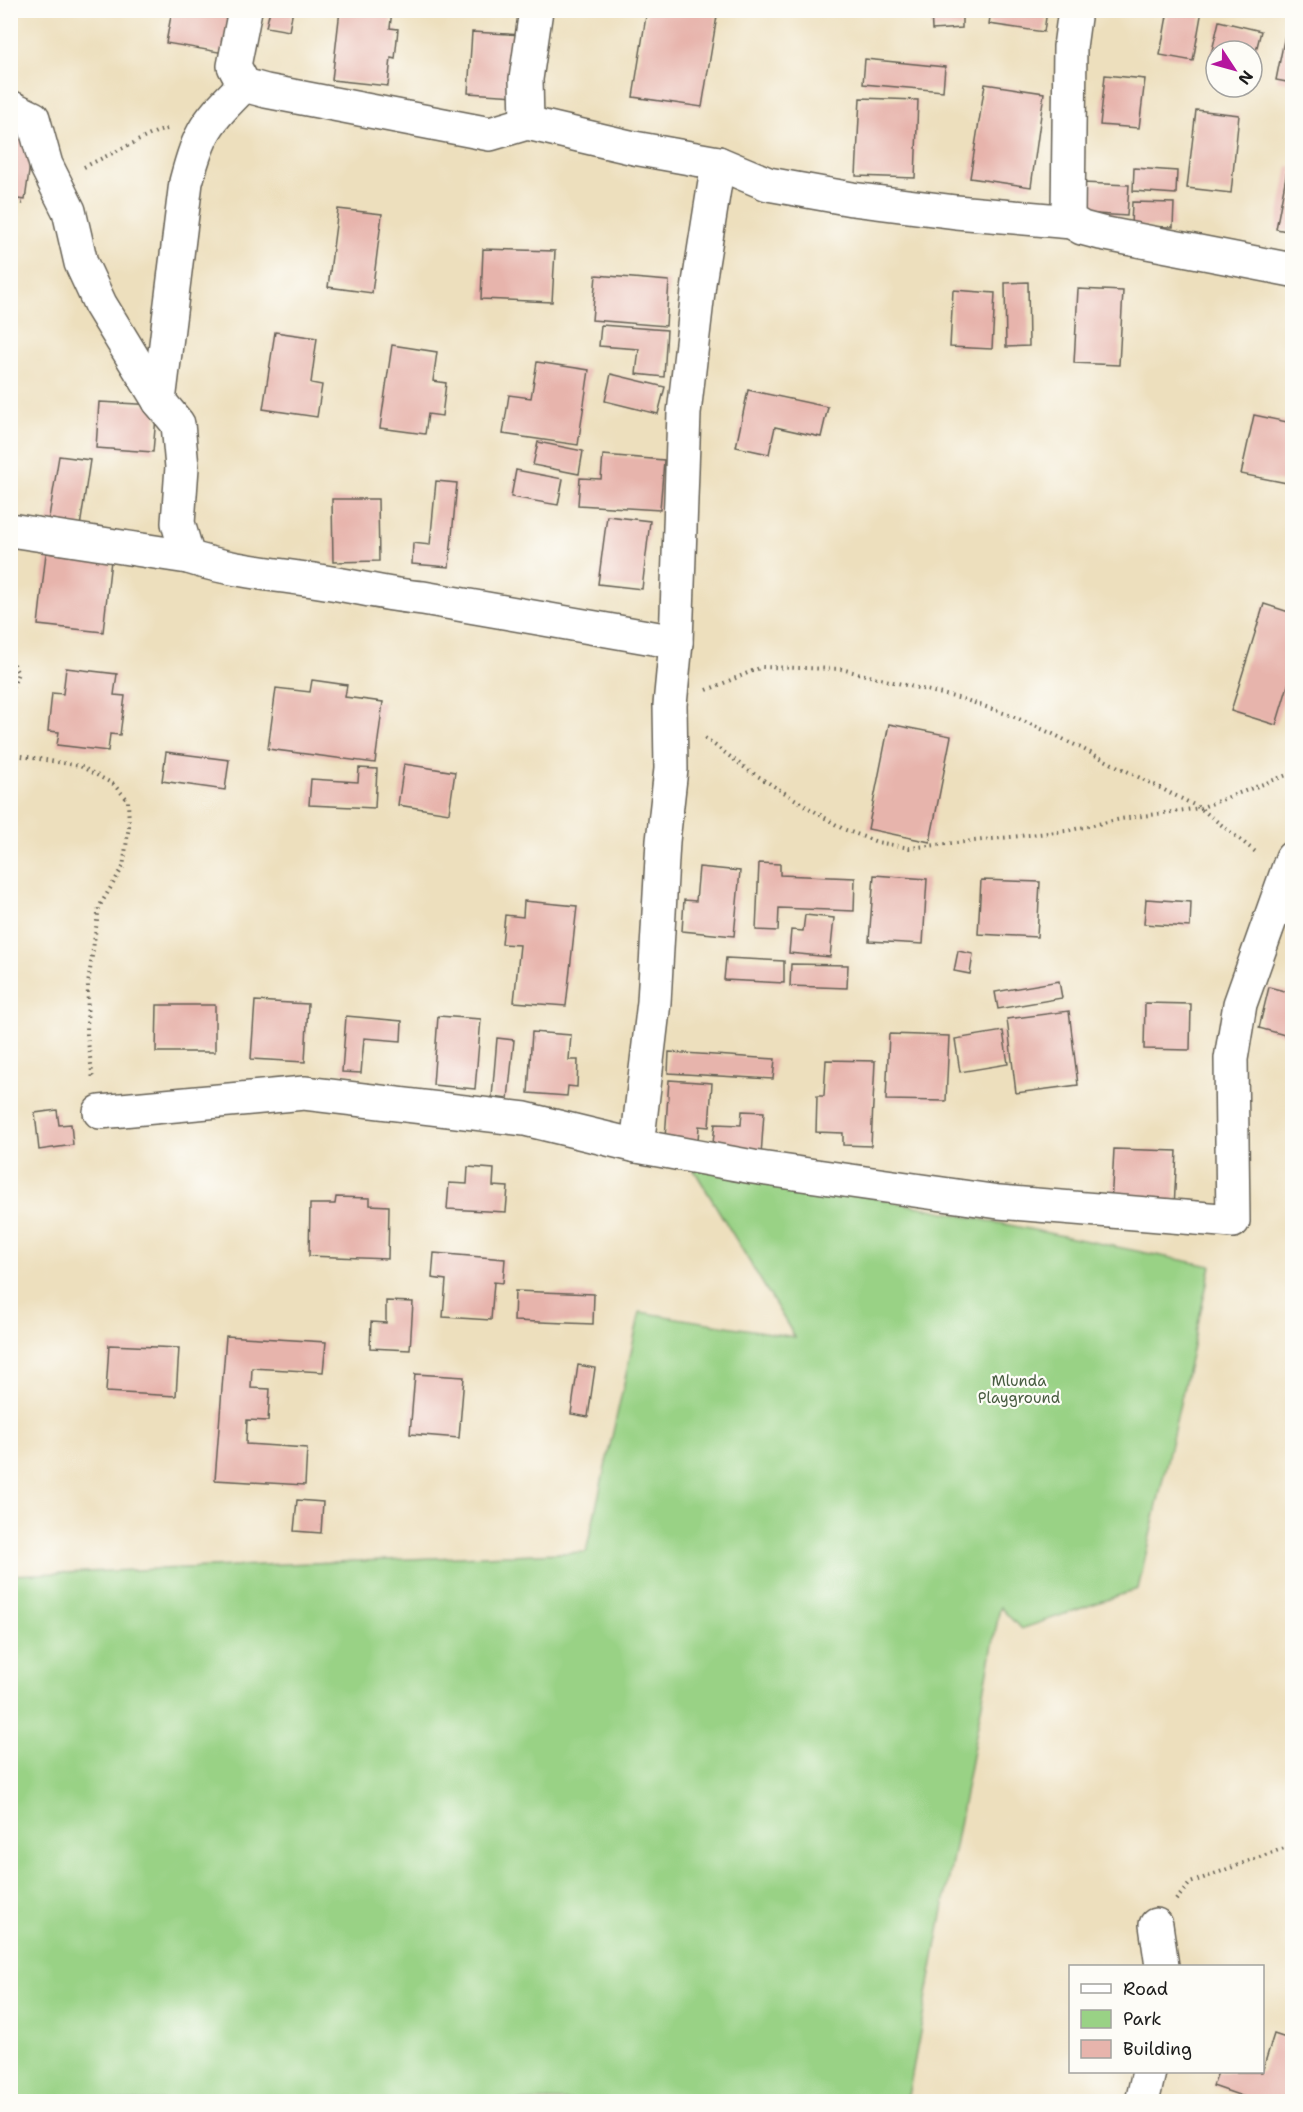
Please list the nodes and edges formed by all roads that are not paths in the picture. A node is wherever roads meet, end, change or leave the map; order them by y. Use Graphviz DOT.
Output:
graph roads {
  1 [pos="245,10"];
  2 [pos="536,10"];
  3 [pos="1075,10"];
  4 [pos="244,85"];
  5 [pos="10,106"];
  6 [pos="527,123"];
  7 [pos="718,163"];
  8 [pos="1072,222"];
  9 [pos="1293,270"];
  10 [pos="159,401"];
  11 [pos="10,530"];
  12 [pos="188,557"];
  13 [pos="676,642"];
  14 [pos="1289,867"];
  15 [pos="100,1112"];
  16 [pos="637,1146"];
  17 [pos="1156,1925"];
  18 [pos="1162,1965"];
  19 [pos="1149,2073"];
  20 [pos="1142,2102"];
  1 -- 4 [label="street"];
  2 -- 6 [label="street"];
  3 -- 8 [label="street"];
  4 -- 6 [label="street"];
  4 -- 10 [label="street"];
  5 -- 10 [label="street"];
  6 -- 7 [label="street"];
  7 -- 8 [label="street"];
  7 -- 13 [label="street"];
  8 -- 9 [label="street"];
  10 -- 12 [label="street"];
  11 -- 12 [label="street"];
  12 -- 13 [label="street"];
  13 -- 16 [label="street"];
  14 -- 16 [label="street"];
  15 -- 16 [label="street"];
  17 -- 18 [label="street"];
  19 -- 20 [label="street"];
}
